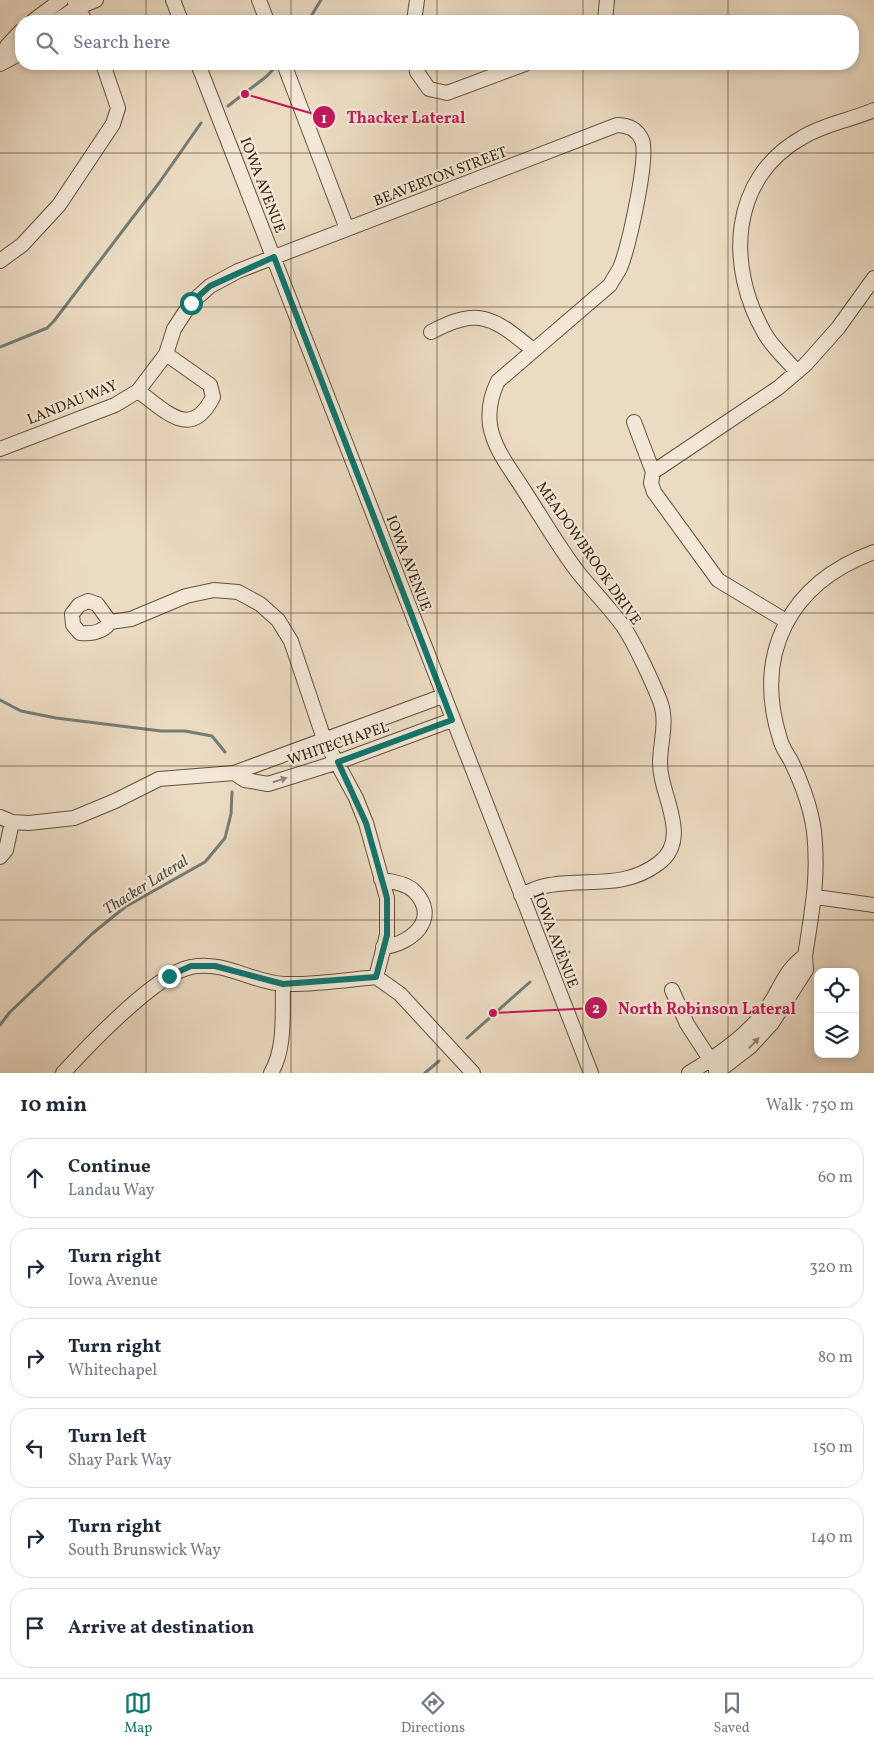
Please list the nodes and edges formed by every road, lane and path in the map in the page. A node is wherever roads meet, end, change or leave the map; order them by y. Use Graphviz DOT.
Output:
graph roads {
  1 [pos="96,0"];
  2 [pos="173,0"];
  3 [pos="259,0"];
  4 [pos="417,0"];
  5 [pos="607,0"];
  6 [pos="76,4"];
  7 [pos="61,12"];
  8 [pos="179,15"];
  9 [pos="265,15"];
  10 [pos="415,15"];
  11 [pos="606,15"];
  12 [pos="15,38"];
  13 [pos="15,56"];
  14 [pos="0,64"];
  15 [pos="104,70"];
  16 [pos="200,70"];
  17 [pos="286,70"];
  18 [pos="416,70"];
  19 [pos="509,70"];
  20 [pos="874,110"];
  21 [pos="617,125"];
  22 [pos="347,229"];
  23 [pos="274,257"];
  24 [pos="0,261"];
  25 [pos="874,278"];
  26 [pos="431,332"];
  27 [pos="533,350"];
  28 [pos="166,354"];
  29 [pos="797,372"];
  30 [pos="138,391"];
  31 [pos="634,422"];
  32 [pos="0,449"];
  33 [pos="653,472"];
  34 [pos="874,552"];
  35 [pos="786,621"];
  36 [pos="110,622"];
  37 [pos="443,696"];
  38 [pos="452,720"];
  39 [pos="324,739"];
  40 [pos="338,762"];
  41 [pos="234,773"];
  42 [pos="6,819"];
  43 [pos="0,857"];
  44 [pos="381,880"];
  45 [pos="521,895"];
  46 [pos="816,897"];
  47 [pos="874,904"];
  48 [pos="384,947"];
  49 [pos="376,977"];
  50 [pos="283,984"];
  51 [pos="672,990"];
  52 [pos="715,1068"];
  53 [pos="63,1073"];
  54 [pos="271,1073"];
  55 [pos="473,1073"];
  56 [pos="591,1073"];
  57 [pos="689,1073"];
  1 -- 6 [label="street"];
  2 -- 8 [label="street"];
  3 -- 9 [label="street"];
  4 -- 10 [label="street"];
  5 -- 11 [label="street"];
  6 -- 7 [label="street"];
  12 -- 14 [label="street"];
  13 -- 14 [label="street"];
  15 -- 24 [label="street"];
  16 -- 23 [label="street, IOWA AVENUE"];
  17 -- 22 [label="street"];
  18 -- 19 [label="street"];
  20 -- 29 [label="street"];
  21 -- 22 [label="street, BEAVERTON STREET"];
  21 -- 27 [label="street, MEADOWBROOK DRIVE"];
  22 -- 23 [label="street, BEAVERTON STREET"];
  23 -- 28 [label="street, LANDAU WAY"];
  23 -- 37 [label="street, IOWA AVENUE"];
  25 -- 29 [label="street"];
  26 -- 27 [label="street"];
  27 -- 45 [label="street, MEADOWBROOK DRIVE"];
  28 -- 30 [label="street, LANDAU WAY"];
  28 -- 30 [label="street"];
  29 -- 33 [label="street"];
  30 -- 32 [label="street, LANDAU WAY"];
  31 -- 33 [label="street"];
  33 -- 35 [label="street"];
  34 -- 35 [label="street"];
  35 -- 46 [label="street"];
  36 -- 39 [label="street"];
  37 -- 38 [label="street, IOWA AVENUE"];
  37 -- 39 [label="street, WHITECHAPEL"];
  38 -- 40 [label="street, WHITECHAPEL"];
  38 -- 45 [label="street, IOWA AVENUE"];
  39 -- 40 [label="street"];
  39 -- 41 [label="street, WHITECHAPEL"];
  41 -- 40 [label="street, WHITECHAPEL, one-way"];
  40 -- 44 [label="street"];
  41 -- 42 [label="street, WHITECHAPEL"];
  42 -- 43 [label="street"];
  44 -- 48 [label="street"];
  44 -- 48 [label="street"];
  45 -- 56 [label="street, IOWA AVENUE"];
  46 -- 47 [label="street"];
  46 -- 52 [label="street"];
  48 -- 49 [label="street"];
  49 -- 50 [label="street"];
  49 -- 55 [label="street"];
  50 -- 53 [label="street"];
  50 -- 54 [label="street"];
  51 -- 52 [label="street"];
  52 -- 57 [label="street"];
}
